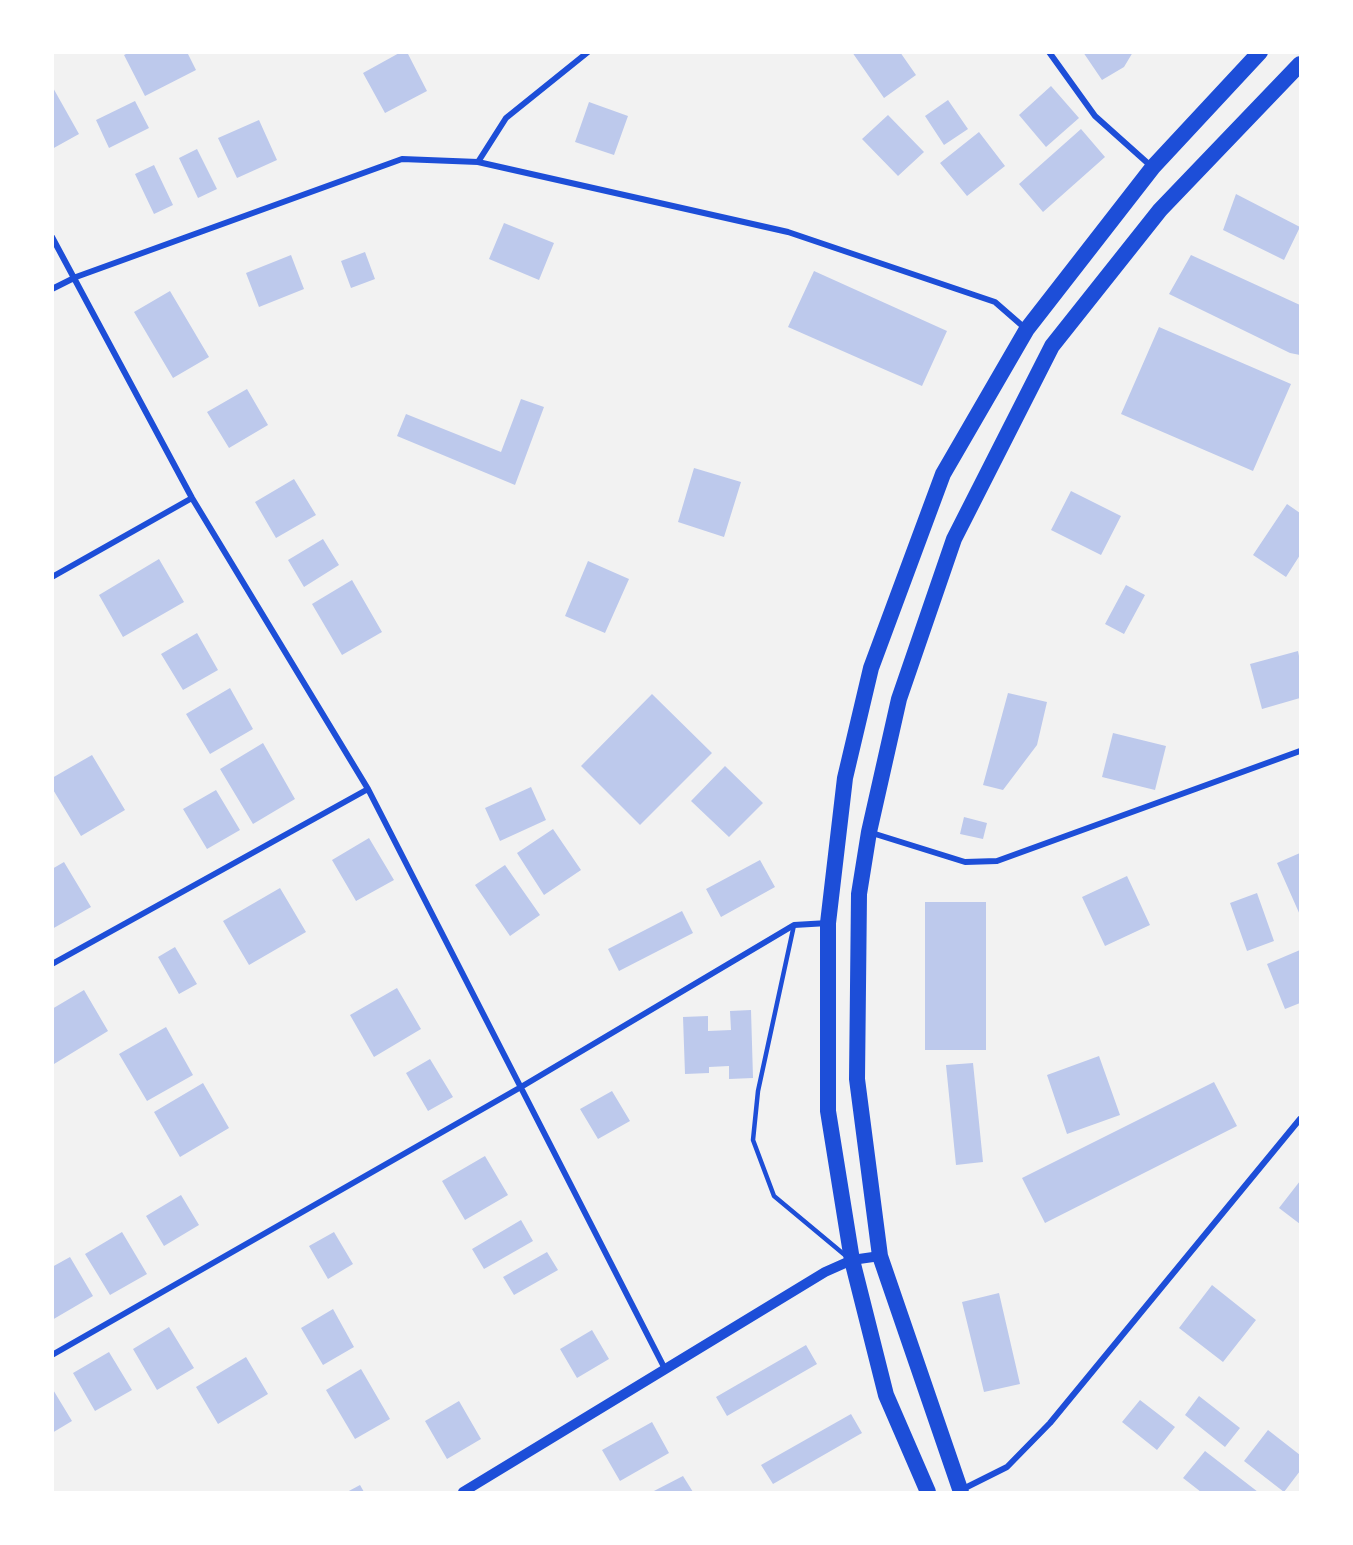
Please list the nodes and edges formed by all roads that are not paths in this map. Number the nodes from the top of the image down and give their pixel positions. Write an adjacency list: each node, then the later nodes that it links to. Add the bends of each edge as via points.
1 (588, 52): 5 (street, via 506,118)
2 (1049, 52): 6 (street, via 1095,116)
3 (1260, 52): 6 (highway)
4 (1300, 64): 15 (highway, via 1160,210 1052,346 954,539 898,699)
5 (478, 162): 8 (street, via 402,159); 10 (street, via 788,231 995,302)
6 (1153, 167): 10 (highway)
7 (52, 237): 8 (street)
8 (76, 277): 9 (street); 11 (street)
9 (52, 289)
10 (1027, 329): 16 (highway, via 943,474 871,668 844,778)
11 (192, 498): 12 (street); 14 (street)
12 (52, 577)
13 (1300, 751): 15 (street, via 997,861 965,862)
14 (368, 789): 18 (street); 19 (street)
15 (869, 832): 21 (highway, via 859,894 857,1079)
16 (828, 923): 17 (street); 22 (highway, via 828,1111)
17 (794, 925): 19 (street); 22 (lane, via 758,1092 753,1140 774,1196)
18 (52, 964)
19 (521, 1087): 23 (street); 24 (street)
20 (1300, 1119): 27 (street, via 1050,1423 1007,1467)
21 (880, 1256): 22 (street); 27 (highway)
22 (852, 1260): 24 (street, via 825,1272); 26 (highway, via 886,1395)
23 (52, 1355)
24 (665, 1369): 25 (street)
25 (463, 1492)
26 (928, 1492)
27 (961, 1492)

